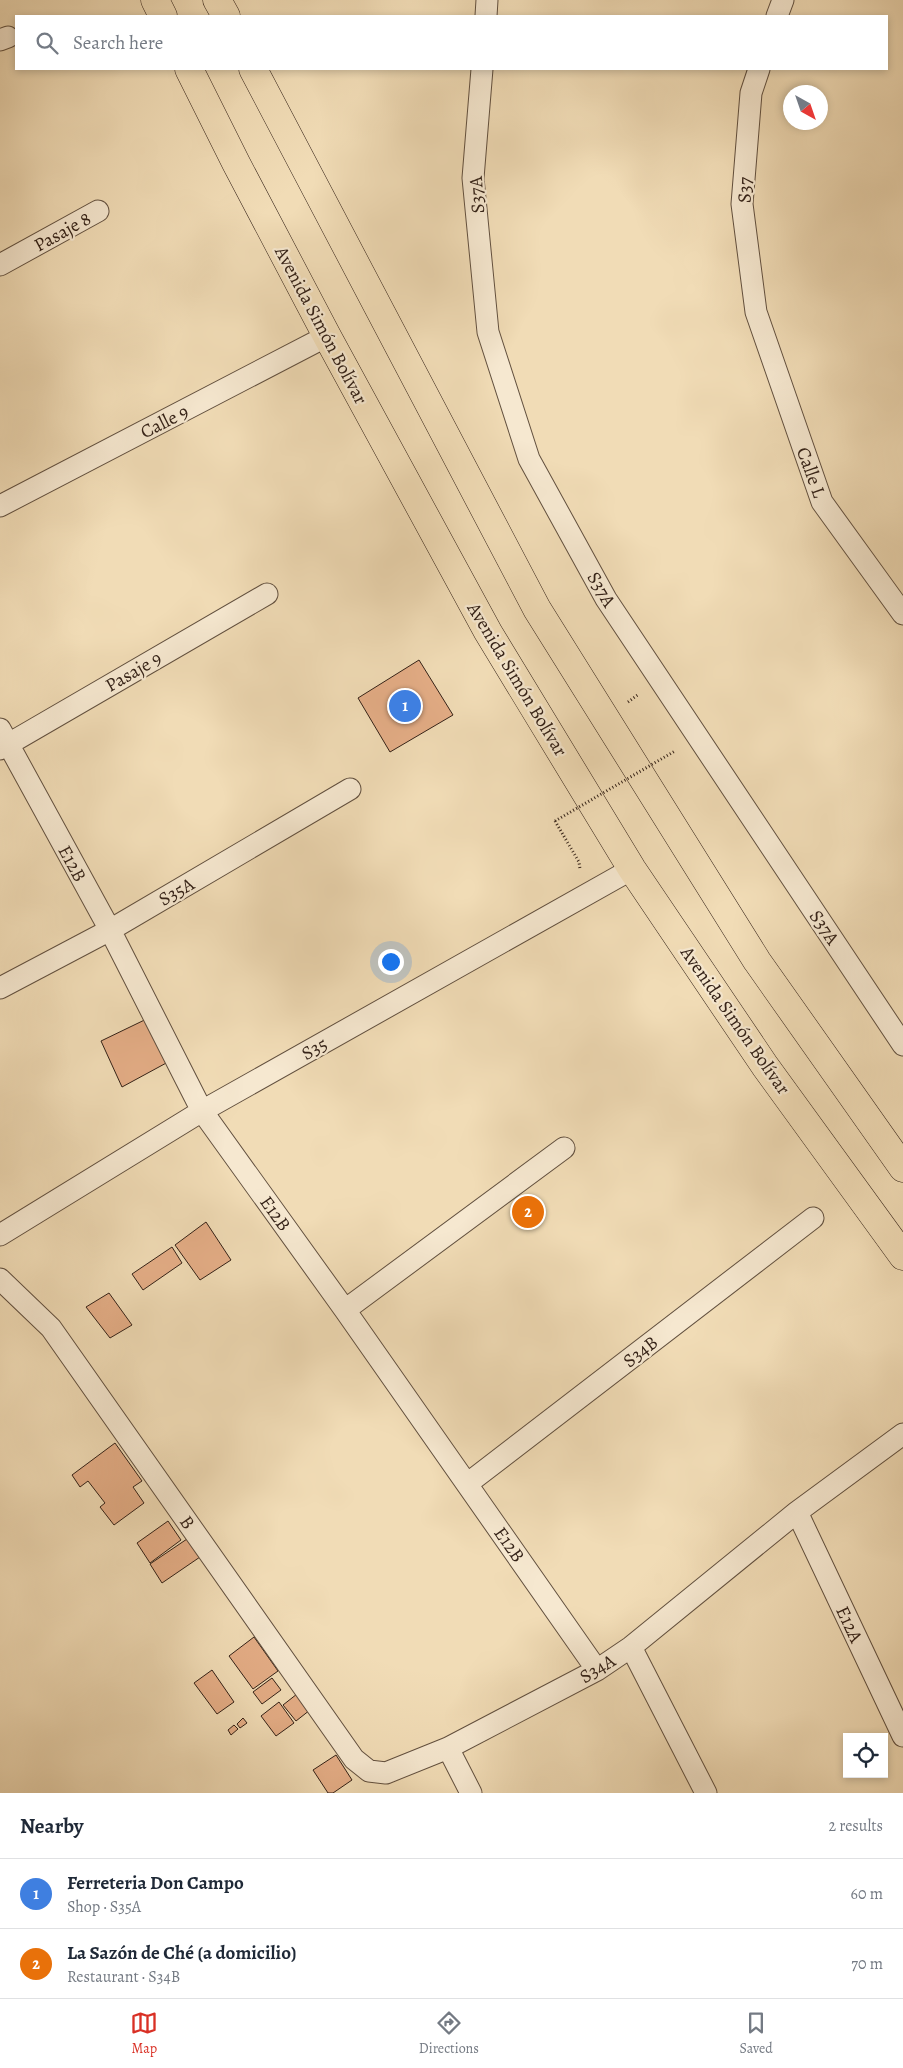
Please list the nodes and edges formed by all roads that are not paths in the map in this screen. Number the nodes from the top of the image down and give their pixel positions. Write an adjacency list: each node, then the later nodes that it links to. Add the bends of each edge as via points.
1 (155, 0): 5 (highway)
2 (217, 0): 6 (highway)
3 (487, 0): 7 (street)
4 (783, 0): 8 (street)
5 (162, 15)
6 (225, 15)
7 (486, 15)
8 (777, 15)
9 (189, 70): 16 (highway, Avenida Simón Bolívar)
10 (254, 70): 28 (highway, via 537,609 757,961)
11 (482, 70): 25 (street, S37A, via 473,178 488,332 530,459 606,599)
12 (759, 70): 15 (street, S37, via 751,93 742,204)
13 (98, 211): 14 (street, Pasaje 8)
14 (0, 265)
15 (756, 312): 19 (street, Calle L, via 822,502)
16 (327, 336): 17 (street, Calle 9); 22 (highway, Avenida Simón Bolívar, via 488,632)
17 (0, 506)
18 (266, 594): 20 (street, Pasaje 9)
19 (903, 614)
20 (3, 741): 23 (street, E12B)
21 (350, 790): 23 (street, S35A)
22 (632, 869): 26 (street, S35); 31 (highway, Avenida Simón Bolívar, via 765,1066)
23 (110, 930): 24 (street, S35A); 26 (street, E12B)
24 (0, 988)
25 (903, 1045)
26 (202, 1111): 30 (street, S35); 33 (street, E12B)
27 (564, 1148): 33 (street)
28 (903, 1168)
29 (813, 1218): 35 (street, S34B)
30 (0, 1235)
31 (903, 1256)
32 (0, 1279): 41 (street, B, via 51,1328 354,1760)
33 (345, 1310): 35 (street, E12B)
34 (903, 1434): 36 (street, S34A)
35 (468, 1484): 38 (street, E12B)
36 (797, 1512): 37 (street, S34A); 39 (street, E12A)
37 (631, 1646): 38 (street, S34A); 43 (street)
38 (597, 1670): 40 (street, S34A)
39 (903, 1736)
40 (448, 1748): 41 (street, S34A, via 386,1773); 42 (street)
41 (369, 1771)
42 (470, 1793)
43 (706, 1793)

